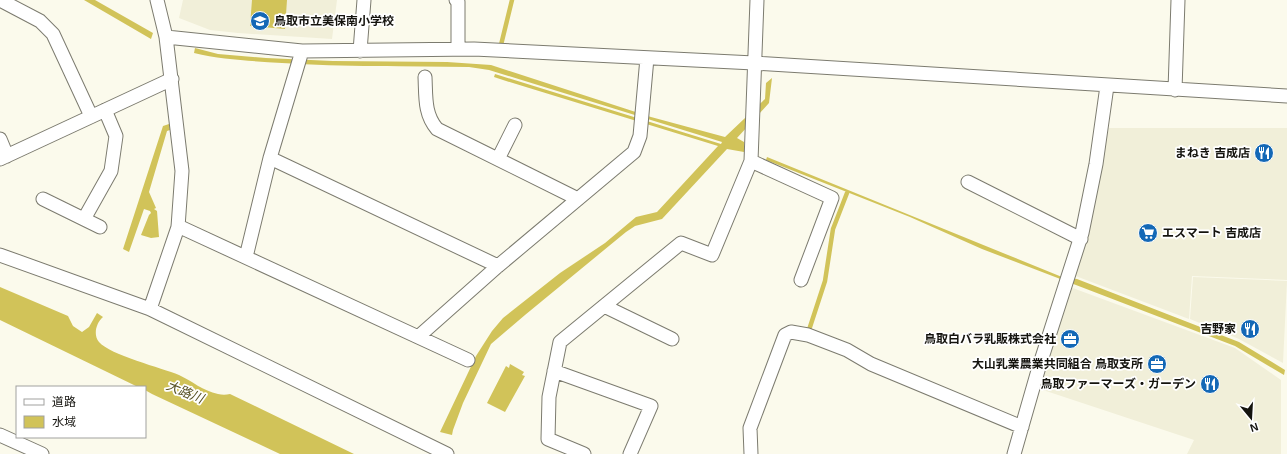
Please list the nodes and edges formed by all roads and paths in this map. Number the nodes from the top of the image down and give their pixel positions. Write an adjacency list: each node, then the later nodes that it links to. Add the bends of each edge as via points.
1 (0, 0): 19 (street, via 40,21 53,34)
2 (157, 0): 7 (street)
3 (364, 0): 9 (street)
4 (456, 0): 8 (street)
5 (758, 0): 12 (street)
6 (1178, 0): 16 (street)
7 (166, 37): 10 (street); 14 (street)
8 (458, 49): 9 (street); 11 (street)
9 (360, 50): 10 (street)
10 (302, 51): 23 (street)
11 (647, 58): 12 (street); 28 (street, via 638,144 624,162)
12 (754, 63): 15 (street); 25 (street)
13 (425, 77): 24 (street, via 426,110 436,129)
14 (172, 79): 18 (street); 30 (street, via 182,170)
15 (1107, 86): 16 (street); 32 (street, via 1096,164)
16 (1175, 90): 17 (street)
17 (1287, 96)
18 (105, 110): 19 (street); 29 (street, via 116,136 111,171)
19 (91, 116): 22 (street)
20 (515, 125): 24 (street)
21 (0, 139): 22 (street)
22 (3, 157)
23 (270, 158): 34 (street); 35 (street)
24 (498, 160): 28 (street)
25 (751, 160): 36 (street, via 832,198); 37 (street, via 712,255 681,243)
26 (968, 182): 32 (street)
27 (43, 199): 29 (street)
28 (578, 199): 35 (street)
29 (84, 220): 31 (street)
30 (178, 226): 34 (street); 38 (street)
31 (100, 227)
32 (1081, 239): 43 (street)
33 (0, 255): 38 (street)
34 (246, 257): 39 (street)
35 (498, 266): 39 (street)
36 (801, 280)
37 (604, 306): 40 (street); 42 (street, via 560,342)
38 (150, 309): 46 (street)
39 (418, 337): 41 (street)
40 (672, 339)
41 (468, 360)
42 (554, 371): 47 (street, via 549,396 548,439); 48 (street, via 651,406)
43 (1022, 427): 49 (street, via 871,364 847,350 808,335 791,332 785,335 750,428); 50 (street)
44 (0, 435): 45 (street)
45 (42, 454)
46 (447, 454)
47 (584, 454)
48 (630, 454)
49 (751, 454)
50 (1014, 454)

